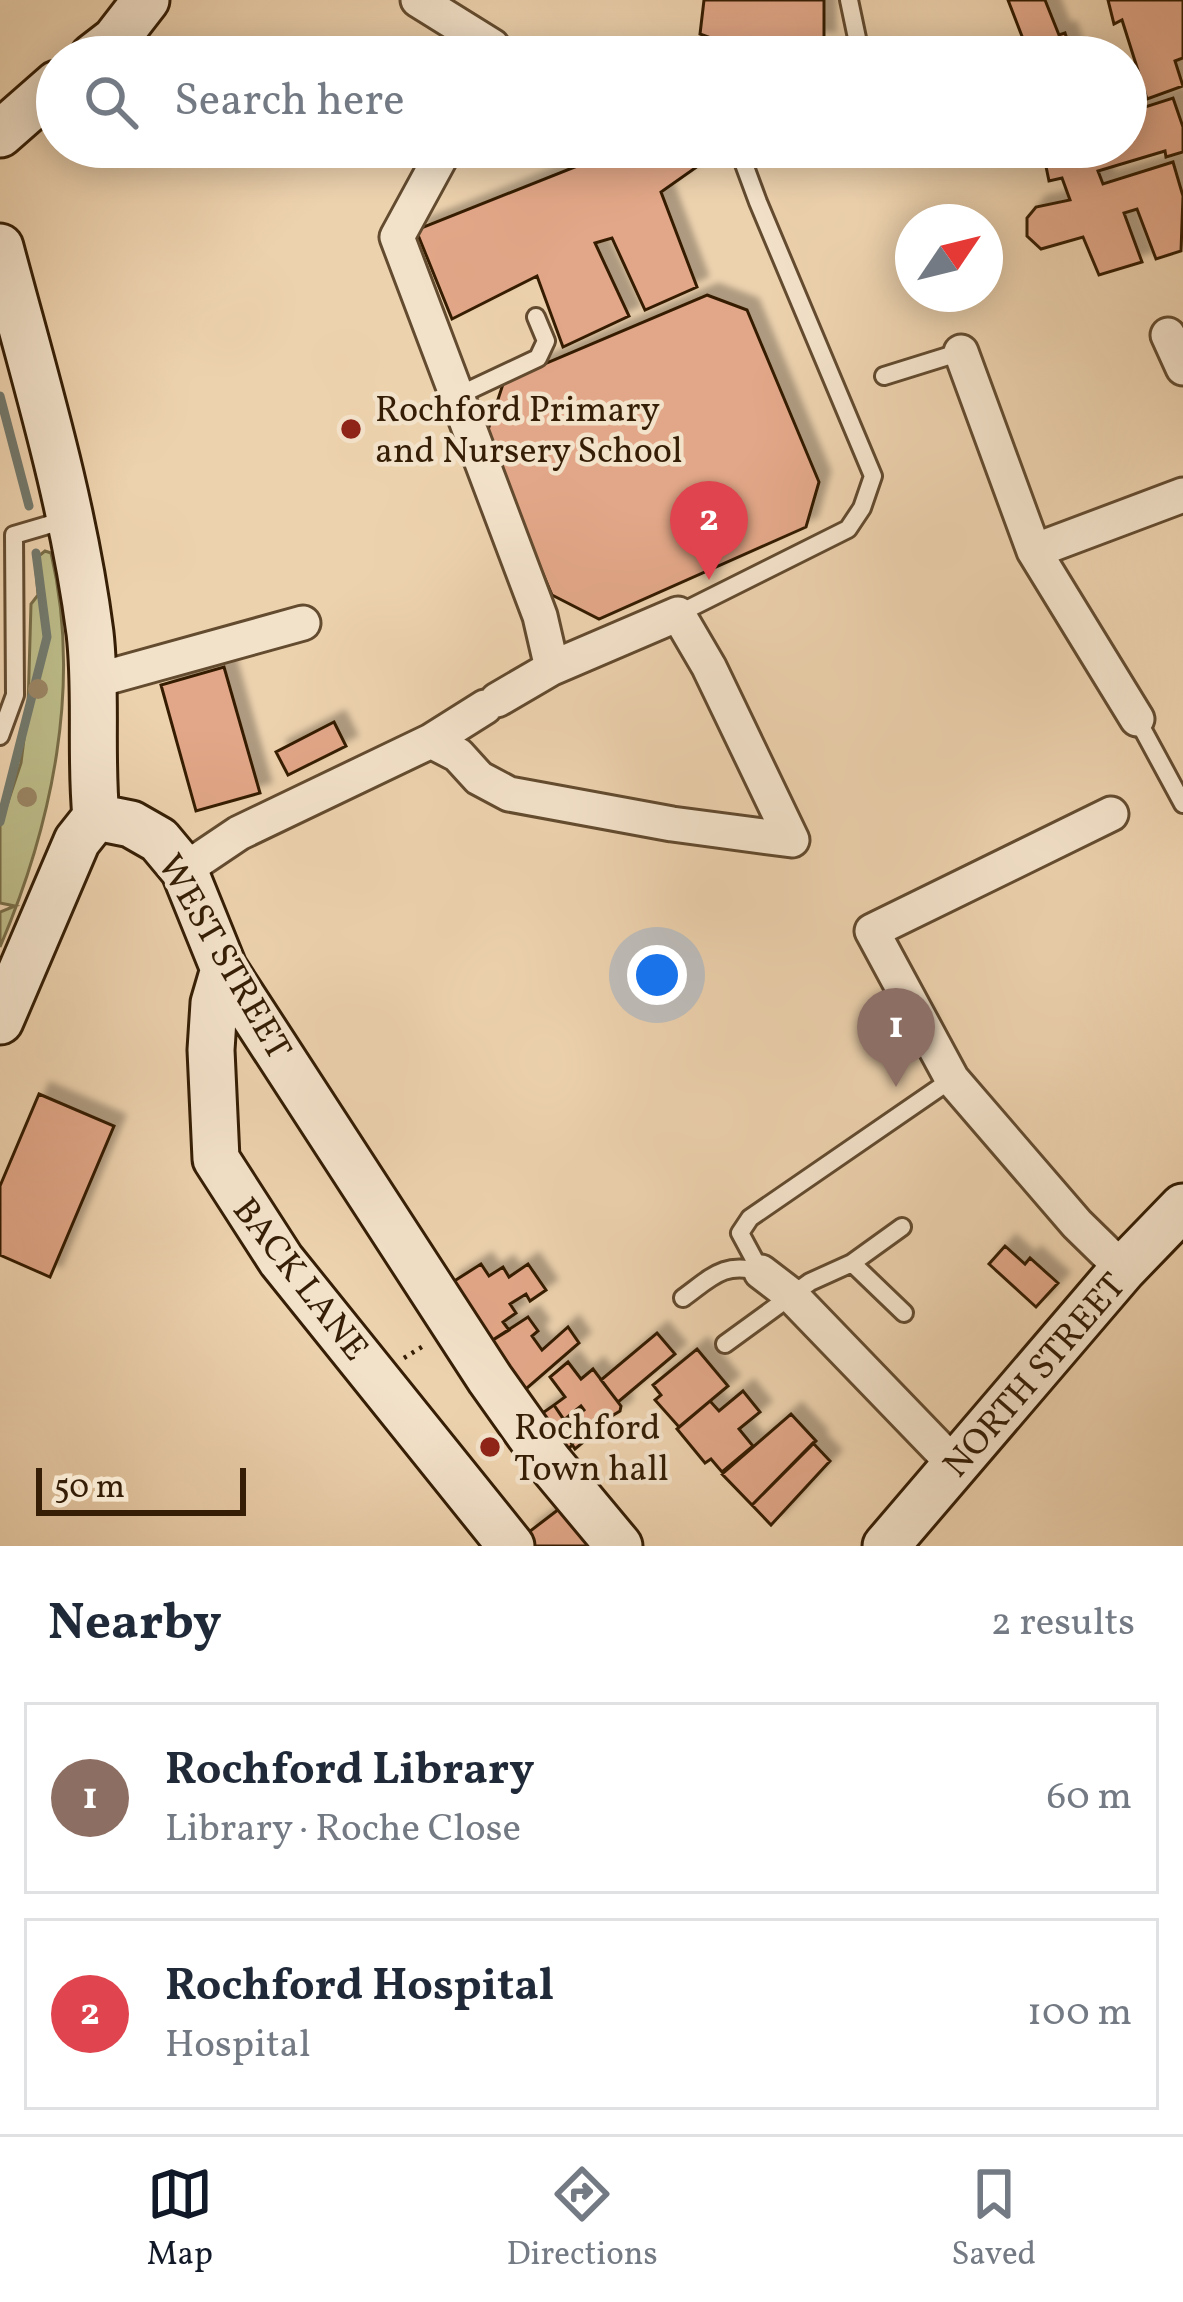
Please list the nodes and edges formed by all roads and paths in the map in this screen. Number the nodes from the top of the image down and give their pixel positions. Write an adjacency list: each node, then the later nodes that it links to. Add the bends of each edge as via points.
1 (146, 0): 4 (street)
2 (418, 0): 5 (street)
3 (849, 0): 6 (lane)
4 (119, 36)
5 (476, 36)
6 (857, 36)
7 (36, 102): 8 (street)
8 (0, 134)
9 (435, 168): 17 (street, via 397,237)
10 (745, 168): 21 (lane, via 873,476 848,529)
11 (0, 247): 19 (street)
12 (536, 317): 17 (lane, via 546,341 538,358)
13 (1168, 335): 15 (street)
14 (962, 352): 16 (lane); 20 (street)
15 (1183, 368)
16 (884, 376)
17 (454, 397): 23 (street, via 540,616)
18 (1183, 495): 20 (street)
19 (72, 518): 24 (street); 26 (lane, via 14,535 15,695)
20 (1034, 550): 25 (street)
21 (679, 614): 23 (street); 27 (street, via 792,840 509,794)
22 (303, 623): 24 (street)
23 (552, 668): 27 (street)
24 (90, 682): 30 (street)
25 (1137, 719): 28 (lane)
26 (0, 736)
27 (431, 741): 31 (street, via 239,833)
28 (1183, 804)
29 (1111, 814): 34 (street, via 872,931)
30 (96, 817): 31 (street, WEST STREET, via 159,840); 33 (street, via 77,841)
31 (184, 870): 32 (street, WEST STREET)
32 (224, 969): 43 (street, WEST STREET); 45 (street, BACK LANE, via 214,1003 210,1168)
33 (0, 1021)
34 (952, 1079): 38 (street); 39 (lane, via 750,1218 740,1232)
35 (1176, 1219): 38 (street, NORTH STREET)
36 (902, 1227): 37 (lane)
37 (852, 1263): 40 (lane); 42 (lane)
38 (1123, 1269): 46 (street, NORTH STREET)
39 (761, 1272): 40 (street); 41 (lane, via 738,1266)
40 (791, 1295): 44 (lane); 46 (street)
41 (682, 1298)
42 (904, 1313)
43 (455, 1325): 45 (path); 48 (street, WEST STREET, via 549,1462)
44 (725, 1344)
45 (377, 1376): 47 (street, BACK LANE)
46 (955, 1465): 49 (street, NORTH STREET)
47 (511, 1546)
48 (620, 1546)
49 (886, 1546)

